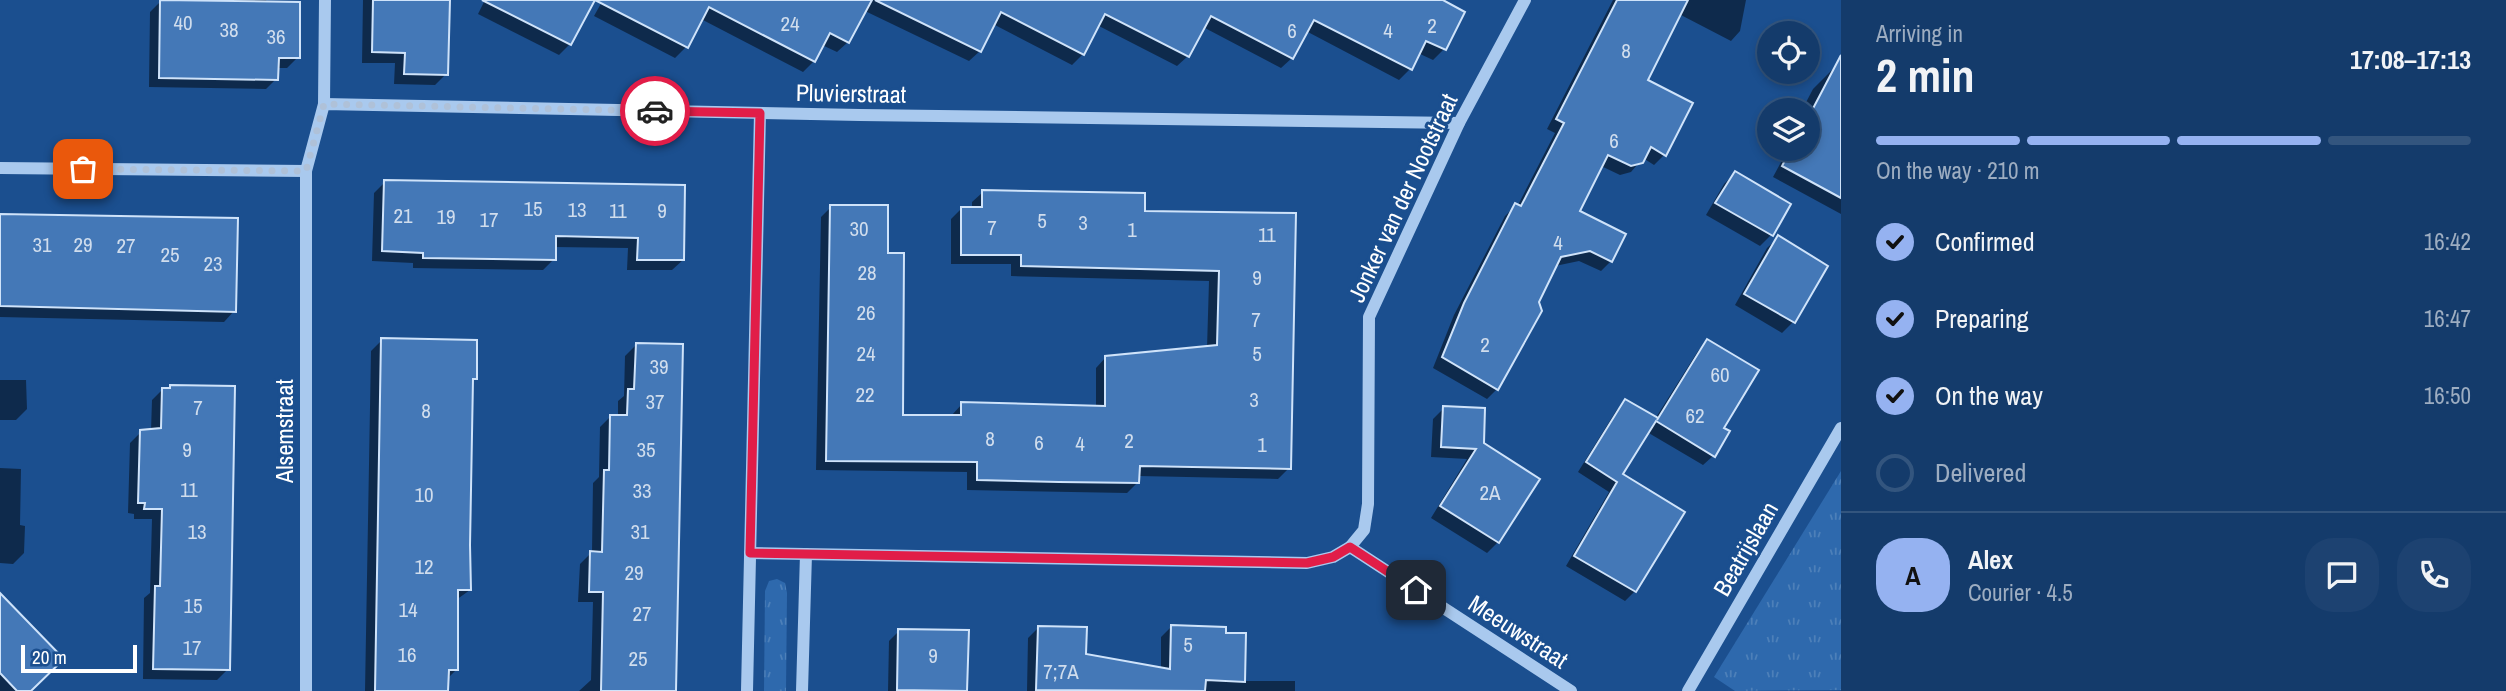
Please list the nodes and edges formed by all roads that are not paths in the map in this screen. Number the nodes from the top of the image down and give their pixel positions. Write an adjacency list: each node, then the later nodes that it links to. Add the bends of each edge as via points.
1 (325, 0): 3 (street)
2 (1525, 0): 5 (street, Jonker van der Nootstraat)
3 (324, 104): 4 (street, Pluvierstraat); 7 (street)
4 (760, 113): 5 (street, Pluvierstraat); 10 (street)
5 (1460, 123): 9 (street, Jonker van der Nootstraat, via 1369,317 1368,504 1364,530)
6 (0, 168): 7 (street)
7 (306, 171): 12 (street, Alsemstraat)
8 (1841, 428): 16 (street, Beatrijslaan)
9 (1350, 547): 11 (street, via 1307,563); 15 (street, Meeuwstraat)
10 (750, 553): 11 (street); 13 (street)
11 (806, 554): 14 (street)
12 (306, 691)
13 (747, 691)
14 (803, 691)
15 (1571, 691)
16 (1688, 691)

